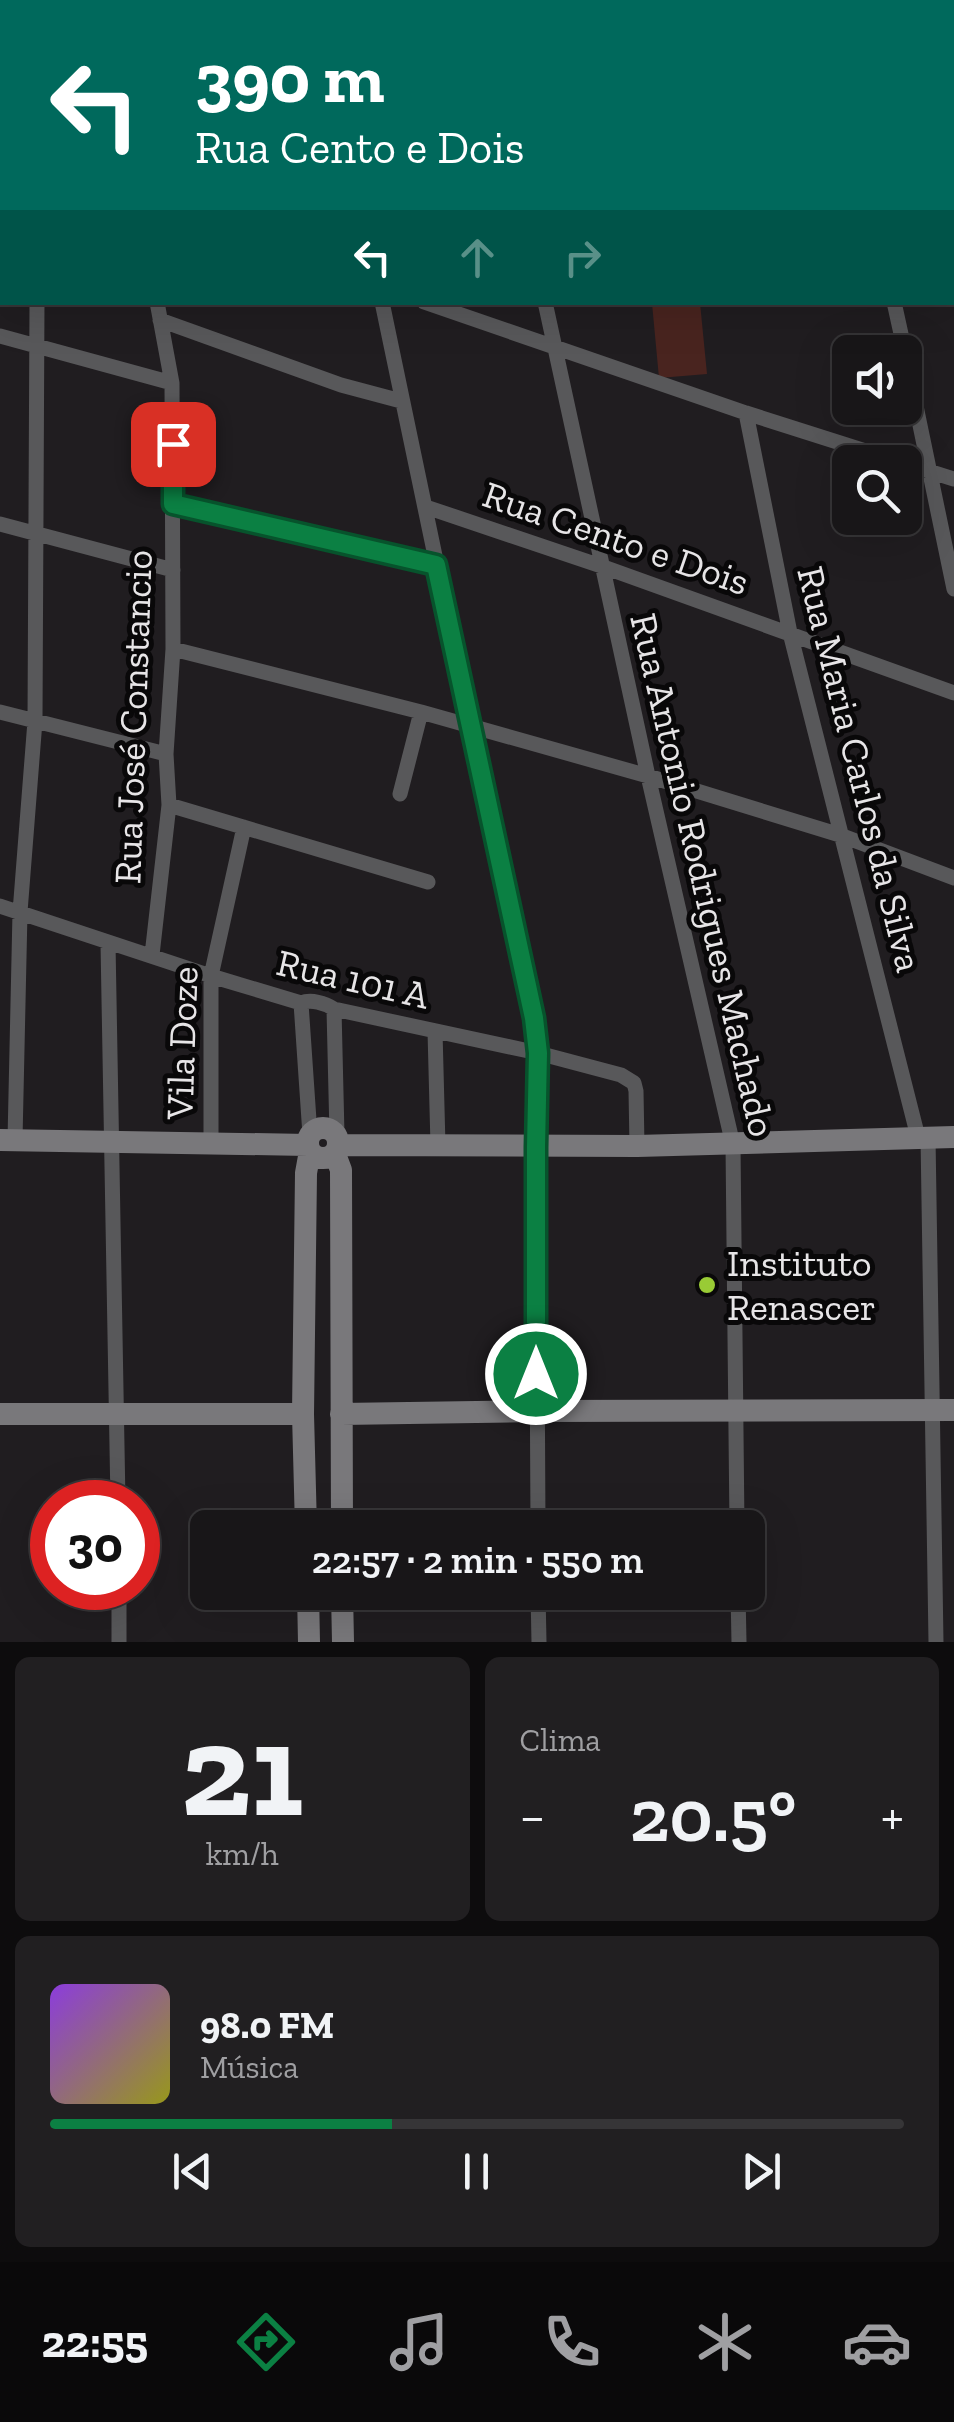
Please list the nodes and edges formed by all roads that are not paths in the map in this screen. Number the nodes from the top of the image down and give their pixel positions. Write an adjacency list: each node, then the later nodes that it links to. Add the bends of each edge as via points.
1 (37, 305): 10 (street)
2 (158, 305): 7 (street, Rua José Constancio)
3 (383, 305): 13 (street)
4 (433, 305): 11 (street)
5 (545, 305): 11 (street, Rua Antonio Rodrigues Machado)
6 (895, 305): 8 (street)
7 (160, 320): 12 (street, Rua José Constancio); 13 (street)
8 (901, 335)
9 (0, 336): 10 (street)
10 (36, 346): 12 (street); 21 (street)
11 (553, 347): 14 (street); 23 (street, Rua Antonio Rodrigues Machado)
12 (172, 383): 18 (street, Rua José Constancio)
13 (401, 401): 19 (street)
14 (746, 413): 16 (street); 26 (street, Rua Maria Carlos da Silva)
15 (921, 425): 16 (street)
16 (931, 470): 17 (street); 25 (street)
17 (954, 479)
18 (173, 504): 22 (street); 24 (street, Rua José Constancio)
19 (426, 507): 22 (street); 23 (street, Rua Cento e Dois)
20 (0, 524): 21 (street)
21 (36, 534): 24 (street); 31 (street)
22 (436, 565): 32 (street)
23 (601, 566): 26 (street, Rua Cento e Dois); 34 (street, Rua Antonio Rodrigues Machado)
24 (173, 570): 27 (street, Rua José Constancio)
25 (954, 589)
26 (790, 634): 28 (street, Rua Cento e Dois); 38 (street, Rua Maria Carlos da Silva)
27 (173, 649): 30 (street); 33 (street, Rua José Constancio)
28 (954, 693)
29 (0, 712): 31 (street)
30 (421, 712): 32 (street); 35 (street)
31 (35, 721): 33 (street); 42 (street)
32 (470, 725): 34 (street); 49 (street)
33 (166, 754): 36 (street, Rua José Constancio)
34 (648, 776): 38 (street); 57 (street, Rua Antonio Rodrigues Machado)
35 (400, 794)
36 (169, 806): 37 (street); 44 (street, Rua José Constancio)
37 (244, 827): 40 (street); 45 (street, Vila Doze)
38 (840, 835): 39 (street); 50 (street, Rua Maria Carlos da Silva)
39 (954, 878)
40 (428, 882)
41 (0, 906): 42 (street, Rua 101 A)
42 (20, 912): 43 (street, Rua 101 A); 52 (street)
43 (108, 942): 44 (street, Rua 101 A); 53 (street)
44 (152, 955): 45 (street, Rua 101 A)
45 (211, 976): 46 (street, Rua 101 A); 54 (street, Vila Doze)
46 (301, 1003): 47 (street, Rua 101 A); 55 (street)
47 (334, 1009): 48 (street, Rua 101 A); 56 (street)
48 (435, 1031): 49 (street, Rua 101 A); 58 (street)
49 (538, 1053): 59 (street, Rua 101 A, via 630,1079); 60 (street)
50 (923, 1137): 51 (main road); 57 (main road); 61 (street, Rua Maria Carlos da Silva)
51 (954, 1137)
52 (8, 1140): 53 (main road)
53 (113, 1142): 54 (main road); 65 (street)
54 (211, 1144): 55 (main road)
55 (310, 1144): 56 (main road, via 321,1159); 66 (main road)
56 (337, 1144): 58 (main road); 67 (main road)
57 (734, 1145): 59 (main road); 63 (street, Rua Antonio Rodrigues Machado)
58 (438, 1146): 60 (main road)
59 (637, 1146): 60 (main road)
60 (536, 1147): 62 (street)
61 (944, 1410): 63 (main road); 83 (street, Rua Maria Carlos da Silva)
62 (536, 1411): 63 (main road); 67 (main road); 71 (street)
63 (735, 1412): 72 (street, Rua Antonio Rodrigues Machado)
64 (0, 1414): 65 (main road)
65 (117, 1414): 66 (main road); 68 (street)
66 (303, 1414): 67 (main road, via 322,1395 334,1399); 69 (main road)
67 (341, 1414): 70 (main road)
68 (118, 1480)
69 (306, 1510)
70 (342, 1510)
71 (538, 1510)
72 (737, 1510)
73 (119, 1610): 78 (street)
74 (308, 1610): 79 (main road)
75 (342, 1610): 80 (main road)
76 (538, 1610): 81 (street)
77 (739, 1610): 82 (street)
78 (120, 1642)
79 (309, 1642)
80 (342, 1642)
81 (539, 1642)
82 (740, 1642)
83 (936, 1642)

